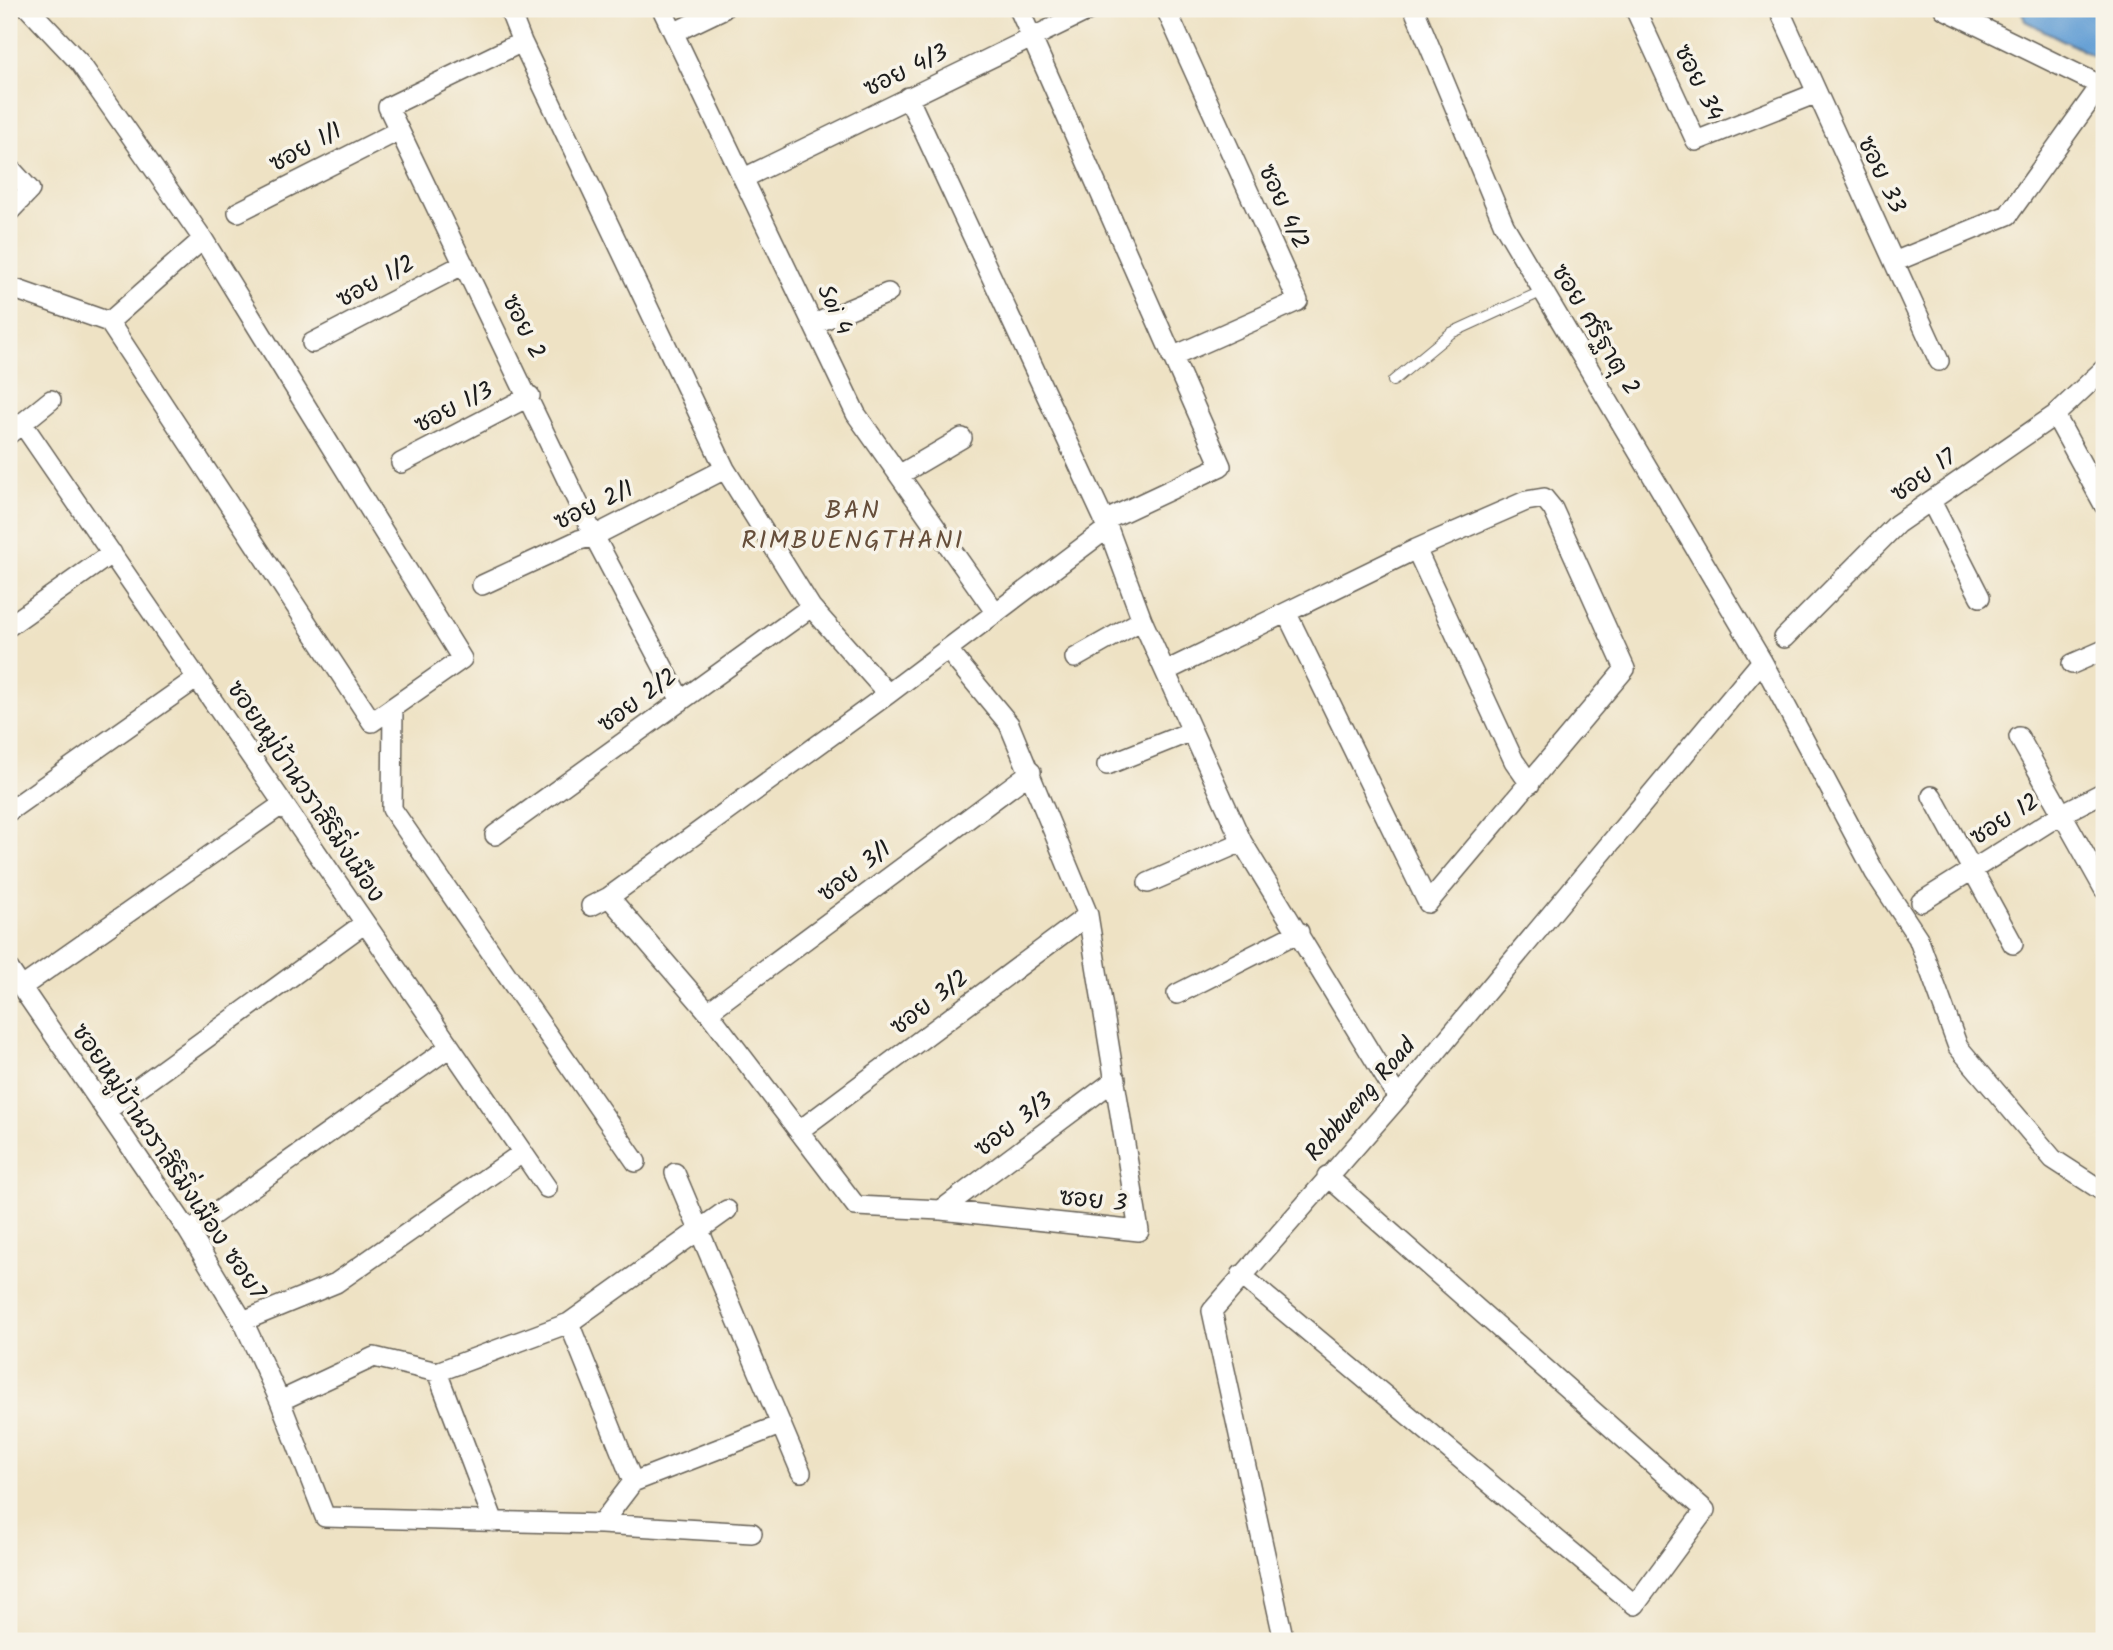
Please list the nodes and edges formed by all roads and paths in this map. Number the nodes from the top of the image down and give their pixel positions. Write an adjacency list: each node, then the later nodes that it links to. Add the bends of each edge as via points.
1 (29, 9): 23 (street, via 80,63)
2 (509, 9): 14 (street)
3 (662, 9): 12 (street, Soi 4)
4 (723, 9): 12 (street)
5 (1019, 9): 13 (street)
6 (1091, 9): 13 (street, ซอย 4/3)
7 (1166, 9): 32 (street, ซอย 4/2, via 1298,301)
8 (1414, 9): 27 (street, ซอย ศรีฐาตุ 2, via 1504,225)
9 (1635, 9): 16 (street, ซอย 34, via 1696,141)
10 (1779, 9): 16 (street, ซอย 33)
11 (1944, 9): 15 (street)
12 (675, 32): 20 (street, Soi 4)
13 (1031, 36): 17 (street, ซอย 4/3); 32 (street)
14 (522, 42): 18 (street, ซอย 2, via 388,107); 42 (street)
15 (2102, 86): 24 (street, via 2008,215)
16 (1817, 93): 24 (street, ซอย 33)
17 (908, 97): 20 (street, ซอย 4/3); 46 (street)
18 (398, 131): 22 (street, ซอย 1/1); 25 (street, ซอย 2)
19 (9, 167): 21 (street, via 30,190)
20 (744, 178): 30 (street, Soi 4)
21 (9, 212)
22 (238, 212)
23 (203, 239): 29 (street); 67 (street, via 462,659)
24 (1894, 262): 33 (street, ซอย 33)
25 (464, 264): 31 (street, ซอย 1/2); 36 (street, ซอย 2)
26 (9, 287): 29 (street)
27 (1544, 291): 35 (lane, via 1451,333); 61 (street, ซอย ศรีฐาตุ 2)
28 (888, 293): 30 (street)
29 (109, 322): 67 (street, via 372,722)
30 (814, 324): 43 (street, Soi 4, via 856,414)
31 (312, 343)
32 (1172, 357): 46 (street, via 1221,466)
33 (1939, 362)
34 (2104, 369): 38 (street, ซอย 17)
35 (1393, 382)
36 (530, 396): 41 (street, ซอย 1/3); 47 (street, ซอย 2)
37 (51, 400): 39 (street)
38 (2055, 415): 44 (street, ซอย 17); 45 (street)
39 (15, 428): 49 (street, ซอยหมู่บ้านวราสิริมิ่งเมือง)
40 (962, 438): 43 (street)
41 (401, 464)
42 (724, 469): 47 (street, ซอย 2/1); 52 (street)
43 (899, 475): 53 (street, Soi 4)
44 (1931, 501): 51 (street); 57 (street, ซอย 17, via 1897,524)
45 (2104, 505)
46 (1106, 524): 53 (street); 55 (street)
47 (594, 536): 50 (street, ซอย 2/1); 66 (street, ซอย 2)
48 (1416, 550): 54 (street); 72 (street, via 1514,761); 72 (street, via 1526,501 1544,498 1553,509 1625,669)
49 (112, 553): 56 (street); 64 (street, ซอยหมู่บ้านวราสิริมิ่งเมือง)
50 (482, 585)
51 (1980, 597)
52 (811, 607): 65 (street); 66 (street, ซอย 2/2)
53 (996, 613): 58 (street)
54 (1287, 614): 63 (street); 72 (street, via 1428,903)
55 (1142, 620): 60 (street); 63 (street)
56 (9, 626)
57 (1784, 638)
58 (947, 649): 65 (street); 71 (street, ซอย 3, via 1009,724)
59 (2104, 650): 62 (street)
60 (1075, 658)
61 (1762, 661): 96 (street, Robbueng Road); 104 (street, ซอย ศรีฐาตุ 2, via 1875,873 1917,938 1958,1047 2053,1158)
62 (2073, 664)
63 (1166, 671): 68 (street)
64 (197, 678): 75 (street, ซอยหมู่บ้านวราสิริมิ่งเมือง); 76 (street)
65 (888, 694): 83 (street)
66 (681, 701): 78 (street, ซอย 2/2)
67 (393, 707): 100 (street, via 392,809)
68 (1192, 731): 70 (street); 79 (street)
69 (2019, 737): 77 (street, ซอย 12)
70 (1107, 765)
71 (1031, 772): 86 (street, ซอย 3); 93 (street, ซอย 3/1)
72 (1531, 784)
73 (2104, 792): 77 (street, ซอย 12)
74 (1932, 796): 80 (street, ซอย 12)
75 (283, 804): 87 (street, ซอยหมู่บ้านวราสิริมิ่งเมือง); 91 (street)
76 (9, 811)
77 (2063, 813): 80 (street, ซอย 12); 82 (street, ซอย 12)
78 (495, 835)
79 (1242, 842): 81 (street); 88 (street)
80 (1972, 869): 84 (street, ซอย 12); 89 (street, ซอย 12)
81 (1148, 883)
82 (2104, 889)
83 (609, 897): 85 (street); 93 (street, ซอย 3)
84 (1921, 902)
85 (591, 906)
86 (1088, 915): 95 (street, ซอย 3); 98 (street, ซอย 3/2)
87 (365, 923): 94 (street, ซอยหมู่บ้านวราสิริมิ่งเมือง); 97 (street)
88 (1299, 932): 92 (street); 96 (street)
89 (2013, 944)
90 (9, 969): 91 (street, ซอยหมู่บ้านวราสิริมิ่งเมือง ซอย7)
91 (22, 987): 97 (street, ซอยหมู่บ้านวราสิริมิ่งเมือง ซอย7)
92 (1177, 993)
93 (708, 1012): 98 (street, ซอย 3)
94 (450, 1047): 99 (street, ซอยหมู่บ้านวราสิริมิ่งเมือง); 108 (street)
95 (1116, 1079): 106 (street, ซอย 3/3); 106 (street, ซอย 3, via 1139,1231)
96 (1398, 1098): 102 (street, Robbueng Road)
97 (106, 1111): 108 (street, ซอยหมู่บ้านวราสิริมิ่งเมือง ซอย7)
98 (800, 1130): 106 (street, ซอย 3, via 856,1206)
99 (522, 1153): 103 (street, ซอยหมู่บ้านวราสิริมิ่งเมือง); 110 (street, ซอยหมู่บ้านวราสิริมิ่งเมือง ซอย7, via 336,1283)
100 (636, 1162)
101 (675, 1173): 107 (street)
102 (1327, 1176): 109 (street, Robbueng Road); 109 (street, via 1706,1510 1634,1605)
103 (547, 1188)
104 (2104, 1192)
105 (727, 1210): 107 (street)
106 (941, 1210)
107 (698, 1230): 111 (street); 114 (street)
108 (189, 1232): 110 (street, ซอยหมู่บ้านวราสิริมิ่งเมือง ซอย7)
109 (1241, 1275): 120 (street, Robbueng Road, via 1212,1311)
110 (243, 1321): 113 (street)
111 (569, 1323): 112 (street); 116 (street)
112 (437, 1371): 113 (street, via 374,1357); 117 (street)
113 (280, 1401): 117 (street, via 325,1517)
114 (780, 1425): 115 (street); 116 (street)
115 (802, 1472)
116 (633, 1482): 118 (street)
117 (494, 1522): 118 (street)
118 (601, 1524): 119 (street)
119 (752, 1533)
120 (1284, 1641)

